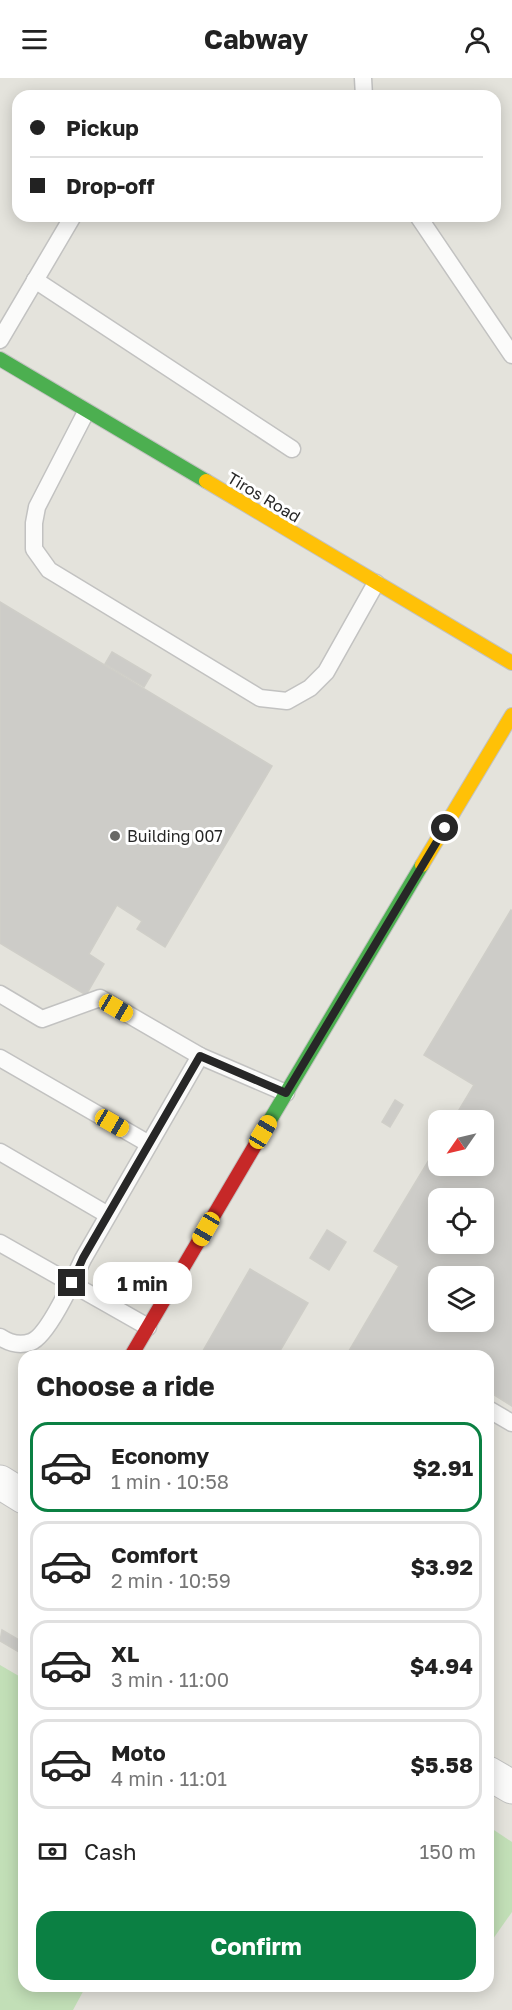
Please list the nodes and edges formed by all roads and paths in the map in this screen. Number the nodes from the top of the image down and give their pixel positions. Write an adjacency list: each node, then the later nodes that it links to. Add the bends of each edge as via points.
1 (69, 222): 3 (lane)
2 (422, 222): 5 (lane)
3 (35, 280): 4 (lane); 8 (lane)
4 (0, 340)
5 (512, 355)
6 (0, 359): 7 (street, Tiros Road)
7 (86, 412): 9 (street, Tiros Road); 9 (lane, via 37,507 34,549 49,570 260,698 287,700 310,688 326,672)
8 (292, 449)
9 (376, 583): 10 (street, Tiros Road)
10 (512, 663)
11 (512, 715): 15 (street)
12 (0, 994): 13 (lane, via 42,1019 100,998)
13 (200, 1056): 15 (lane); 16 (lane)
14 (0, 1058): 16 (lane)
15 (286, 1093): 21 (street)
16 (149, 1144): 18 (lane)
17 (0, 1152): 18 (lane)
18 (108, 1215): 20 (lane)
19 (0, 1243): 20 (lane)
20 (72, 1283): 21 (lane); 22 (lane, via 33,1342 18,1345)
21 (148, 1327): 23 (street)
22 (0, 1337)
23 (135, 1350)
24 (494, 1412): 25 (lane)
25 (512, 1423)
26 (0, 1482): 27 (street)
27 (18, 1493)
28 (494, 1777): 29 (street)
29 (512, 1788)

